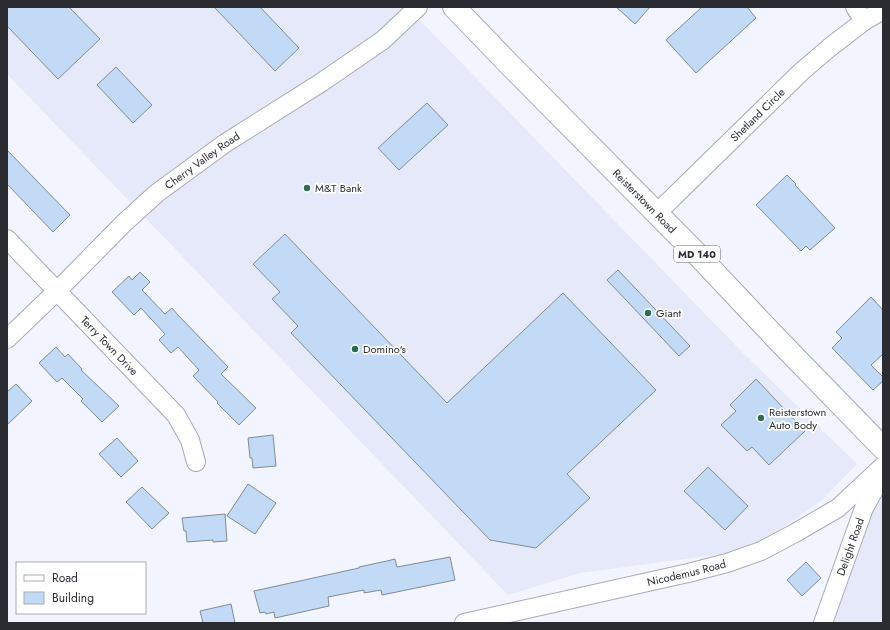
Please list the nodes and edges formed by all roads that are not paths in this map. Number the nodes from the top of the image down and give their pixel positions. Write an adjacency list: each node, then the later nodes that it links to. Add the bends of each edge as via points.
1 (418, 7): 7 (street, Cherry Valley Road, via 383,40 224,144 157,193)
2 (454, 7): 5 (main road, Reisterstown Road / MD 140)
3 (883, 10): 4 (street, Shetland Circle)
4 (860, 14): 5 (street, Shetland Circle, via 829,48 801,72)
5 (656, 214): 9 (main road, Reisterstown Road / MD 140)
6 (7, 239): 7 (street, Terry Town Drive)
7 (57, 291): 8 (street, Cherry Valley Road); 10 (street, Terry Town Drive, via 176,415 190,440)
8 (7, 339)
9 (883, 448)
10 (196, 462)
11 (883, 466): 13 (street, Nicodemus Road, via 838,508 761,551 688,573)
12 (883, 474): 14 (street, Delight Road, via 864,508)
13 (464, 623)
14 (823, 623)

